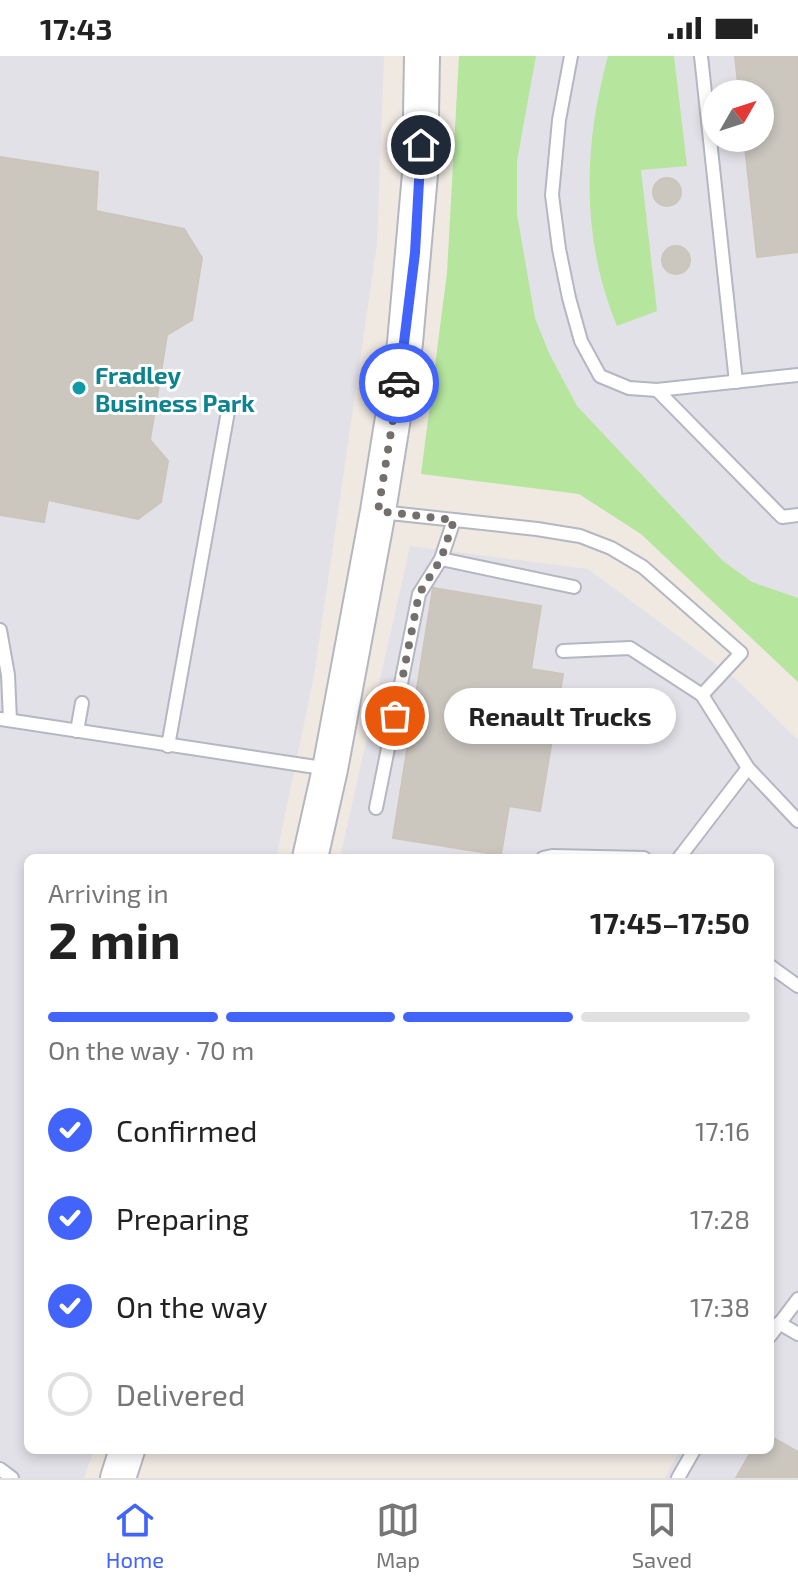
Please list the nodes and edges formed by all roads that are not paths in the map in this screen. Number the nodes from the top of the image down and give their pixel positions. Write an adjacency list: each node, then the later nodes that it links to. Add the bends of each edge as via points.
1 (422, 56): 8 (street, via 415,253)
2 (571, 56): 6 (lane, via 552,195 569,298 581,341 600,376 629,388)
3 (701, 56): 5 (lane)
4 (798, 375): 5 (lane)
5 (736, 382): 6 (lane)
6 (657, 390): 9 (lane, via 782,517)
7 (229, 406): 19 (lane)
8 (378, 511): 10 (lane); 21 (street)
9 (798, 515)
10 (454, 520): 11 (lane); 15 (lane, via 580,536 643,567 741,653)
11 (441, 559): 12 (lane); 22 (lane, via 419,594)
12 (574, 587)
13 (0, 630): 17 (lane, via 8,675)
14 (563, 651): 15 (lane, via 630,648)
15 (702, 695): 20 (lane)
16 (82, 703): 18 (lane)
17 (5, 719): 18 (lane)
18 (77, 731): 19 (lane)
19 (168, 746): 21 (lane)
20 (748, 768): 23 (lane); 25 (lane)
21 (330, 769): 24 (street)
22 (376, 808)
23 (798, 821)
24 (311, 854)
25 (682, 854)
26 (774, 969): 27 (lane)
27 (798, 986)
28 (798, 1299): 29 (lane)
29 (779, 1323): 30 (lane); 31 (lane)
30 (774, 1330)
31 (798, 1334)
32 (126, 1454): 36 (street)
33 (692, 1454): 37 (lane)
34 (0, 1469): 35 (lane)
35 (12, 1478)
36 (118, 1478)
37 (678, 1478)

